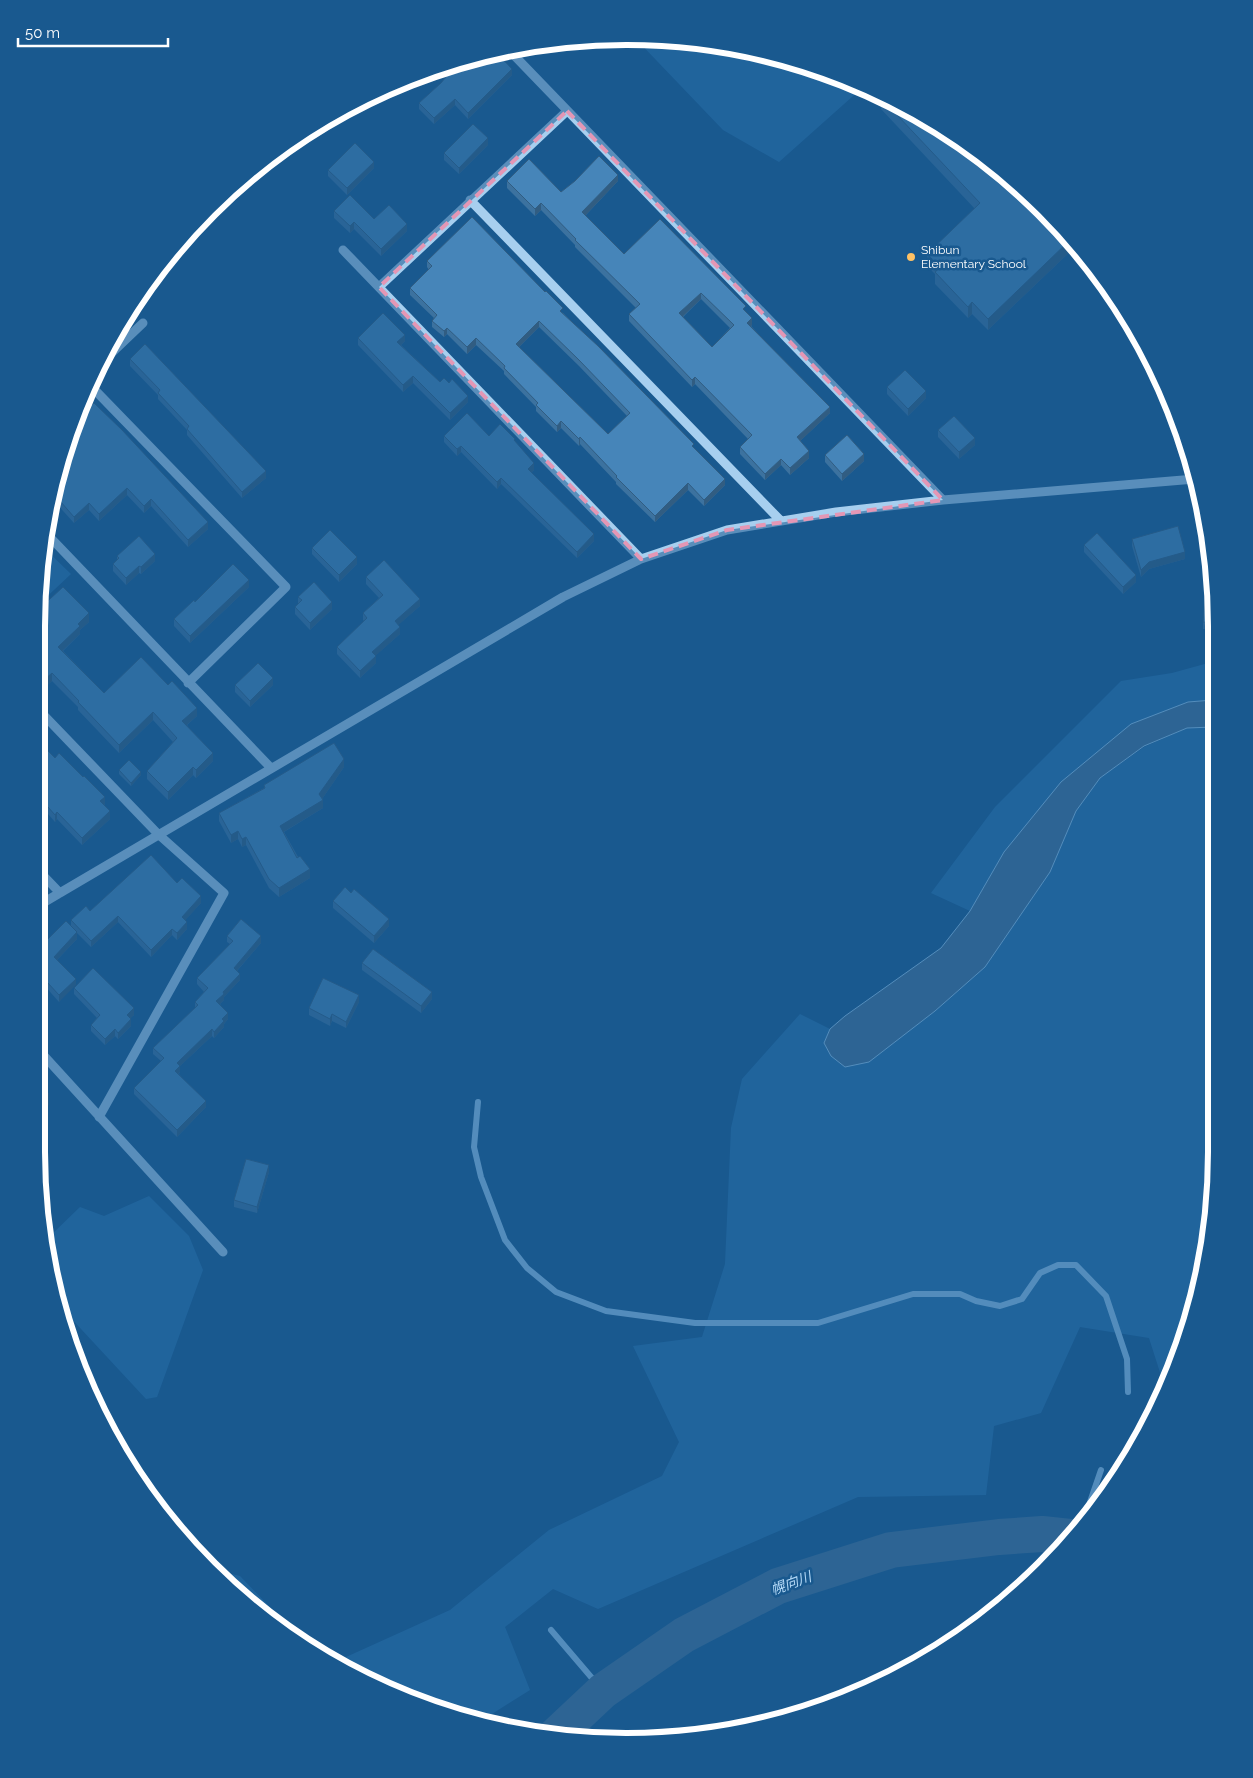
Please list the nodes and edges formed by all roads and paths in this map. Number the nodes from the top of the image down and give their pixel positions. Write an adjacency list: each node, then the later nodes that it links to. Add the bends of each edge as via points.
1 (515, 56): 2 (street)
2 (567, 111): 3 (street); 10 (street)
3 (470, 200): 5 (street); 11 (street)
4 (344, 250): 5 (street)
5 (379, 287): 13 (street)
6 (143, 323): 7 (street)
7 (116, 349)
8 (95, 390): 14 (street, via 286,587)
9 (1189, 480): 10 (street)
10 (942, 500): 11 (street)
11 (780, 520): 13 (street, via 727,530)
12 (52, 539): 14 (street)
13 (641, 559): 16 (street, via 563,597)
14 (188, 683): 16 (street)
15 (45, 716): 17 (street)
16 (272, 768): 17 (street)
17 (158, 834): 19 (street); 22 (street, via 224,894)
18 (45, 877): 19 (street)
19 (60, 893): 20 (street)
20 (45, 901)
21 (45, 1058): 22 (street)
22 (99, 1117): 23 (street)
23 (223, 1252)

